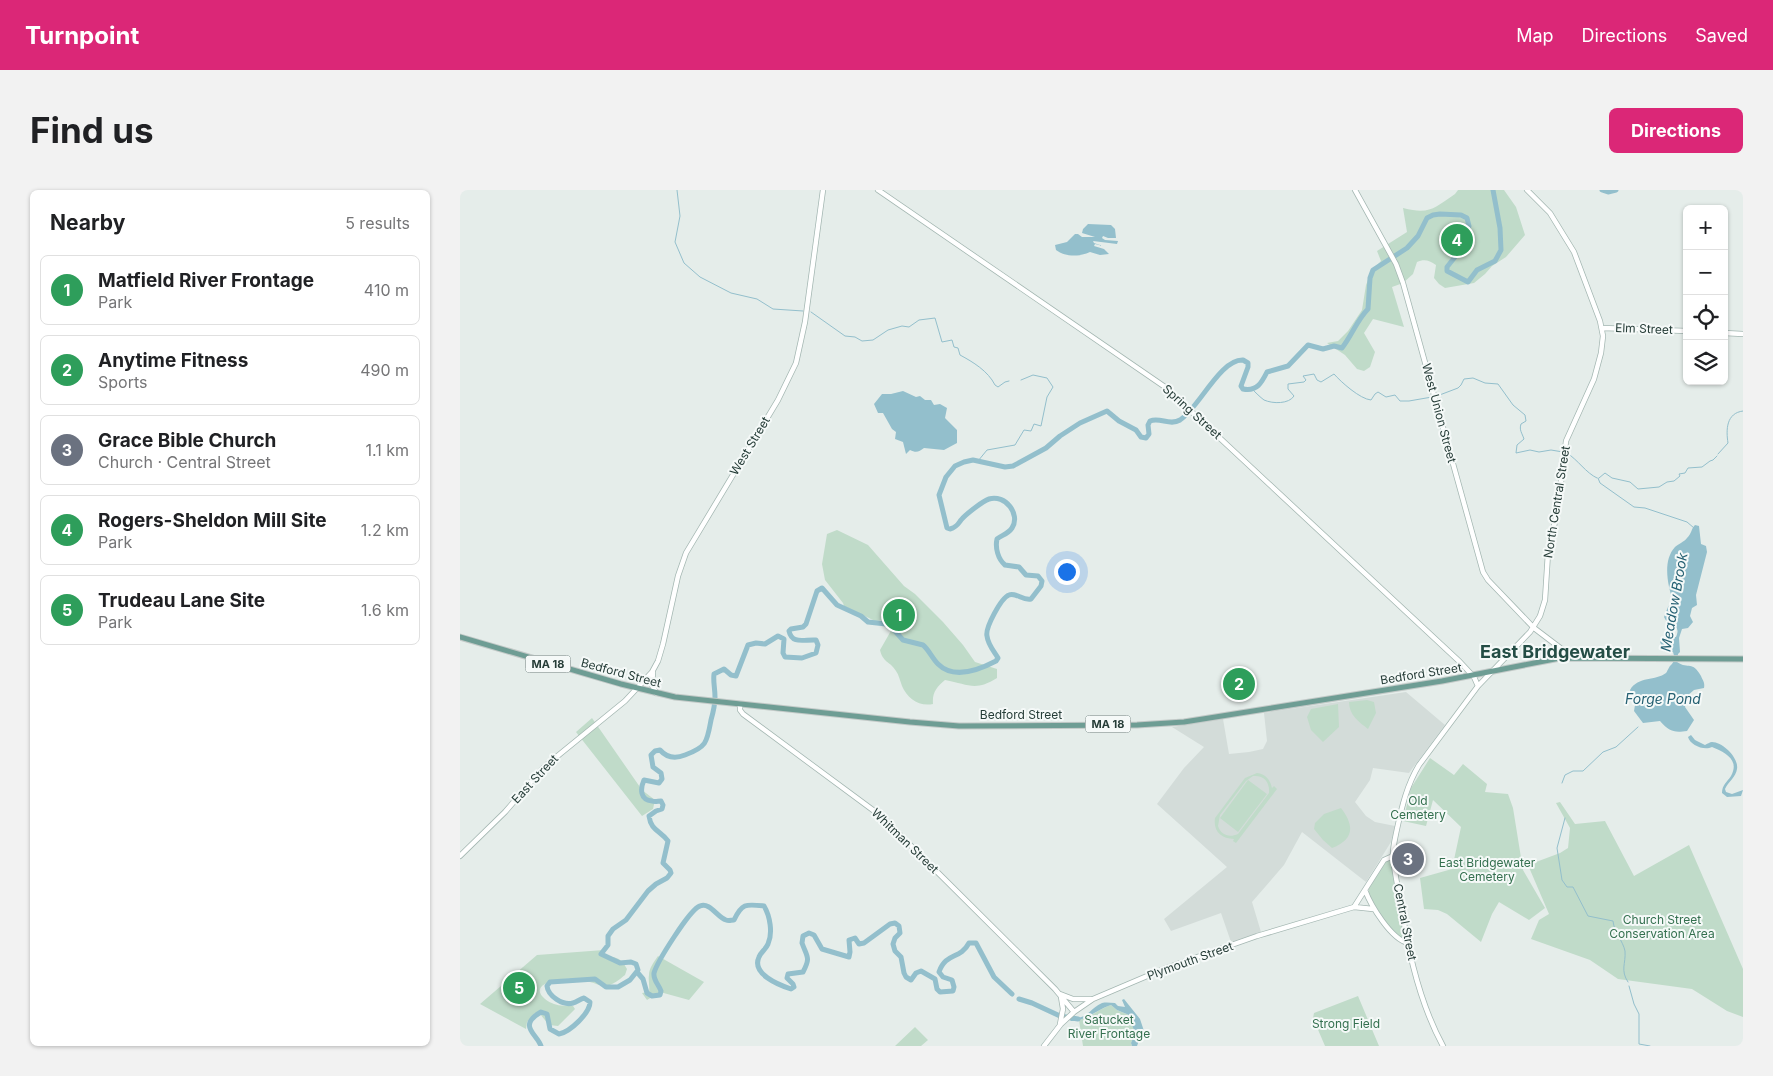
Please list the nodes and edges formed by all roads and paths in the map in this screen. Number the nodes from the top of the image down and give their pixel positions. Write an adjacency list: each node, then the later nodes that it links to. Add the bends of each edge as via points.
1 (823, 190): 15 (main road, West Street, via 798,357 778,400 686,553)
2 (878, 190): 17 (main road, Spring Street, via 1159,382)
3 (1354, 190): 9 (main road, West Union Street, via 1404,283 1483,572)
4 (1527, 190): 5 (main road, North Central Street, via 1550,212 1571,246)
5 (1602, 328): 6 (main road, Elm Street); 9 (main road, North Central Street, via 1597,372 1568,433 1548,553 1545,600)
6 (1683, 331)
7 (1728, 333): 8 (main road)
8 (1743, 334)
9 (1534, 628): 11 (main road, West Union Street); 16 (main road, North Central Street)
10 (460, 637): 19 (main road, Bedford Street / MA 18)
11 (1556, 646): 12 (main road); 13 (main road, West Union Street)
12 (1562, 658): 13 (main road, Bedford Street / MA 18); 16 (main road, Bedford Street / MA 18)
13 (1569, 658): 14 (main road, Bedford Street / MA 18)
14 (1743, 658)
15 (656, 664): 19 (main road, West Street); 20 (main road, via 652,687)
16 (1490, 672): 17 (main road, Bedford Street / MA 18); 18 (main road, Central Street)
17 (1473, 676): 18 (main road, Spring Street); 21 (main road, Bedford Street / MA 18, via 1195,721 1143,725 946,725)
18 (1478, 686): 23 (main road, Central Street, via 1410,780)
19 (638, 688): 20 (main road, Bedford Street / MA 18); 22 (main road, East Street, via 544,767)
20 (656, 693): 21 (main road, Bedford Street / MA 18)
21 (740, 704): 28 (main road, Whitman Street, via 743,714 885,820)
22 (460, 856)
23 (1393, 856): 24 (main road, via 1384,860); 27 (main road, Central Street)
24 (1365, 890): 25 (main road); 26 (main road)
25 (1354, 907): 26 (main road, Plymouth Street); 29 (main road, Plymouth Street, via 1257,936)
26 (1373, 909): 27 (main road, via 1398,938)
27 (1408, 943): 33 (main road, Central Street, via 1421,997)
28 (1059, 994): 29 (main road, via 1073,999); 30 (main road, Whitman Street); 31 (main road)
29 (1093, 999): 30 (main road, Plymouth Street)
30 (1073, 1013): 31 (main road, Plymouth Street)
31 (1063, 1018): 32 (main road, Plymouth Street)
32 (1044, 1046)
33 (1443, 1046)

